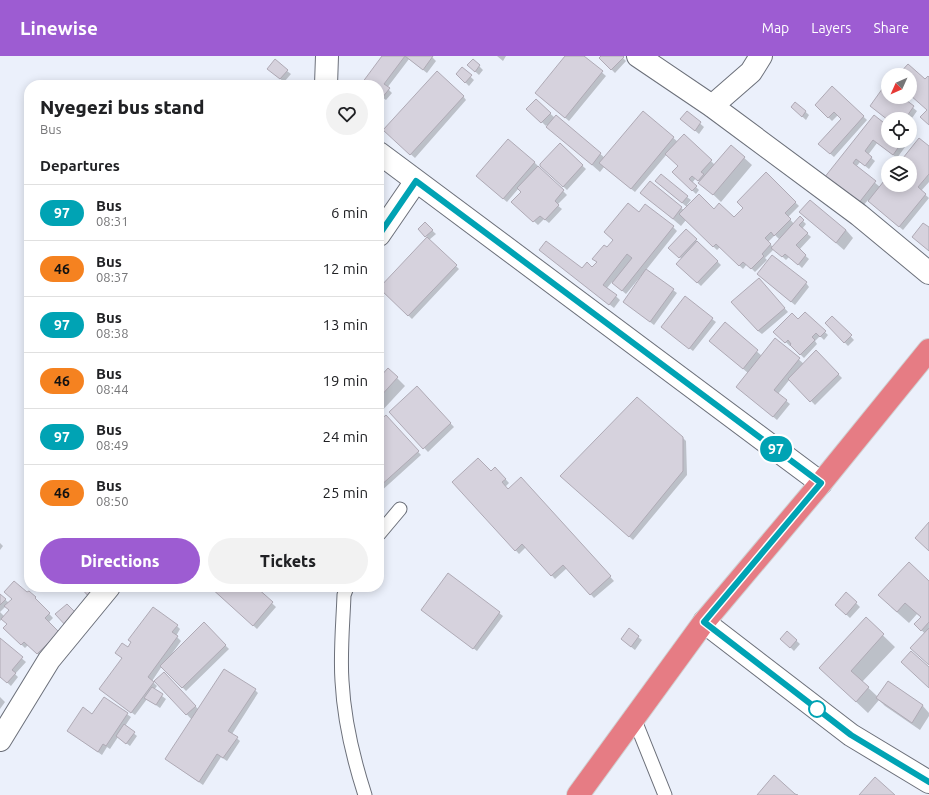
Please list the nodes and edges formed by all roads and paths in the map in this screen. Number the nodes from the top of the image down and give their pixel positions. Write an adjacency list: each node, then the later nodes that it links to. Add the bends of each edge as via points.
1 (327, 56): 4 (street)
2 (638, 56): 5 (street)
3 (761, 56): 5 (street, via 751,72)
4 (326, 80)
5 (712, 106): 9 (street, via 859,215)
6 (384, 157): 7 (street)
7 (416, 181): 8 (street); 11 (street)
8 (384, 228)
9 (929, 273)
10 (929, 350): 11 (highway)
11 (821, 483): 16 (highway)
12 (400, 509): 13 (lane)
13 (384, 528)
14 (105, 592): 18 (street, via 49,660)
15 (345, 592): 20 (lane, via 342,680 346,724)
16 (704, 622): 17 (highway); 19 (street, via 851,735)
17 (634, 718): 21 (highway); 22 (lane)
18 (0, 740)
19 (929, 782)
20 (365, 795)
21 (578, 795)
22 (665, 795)

